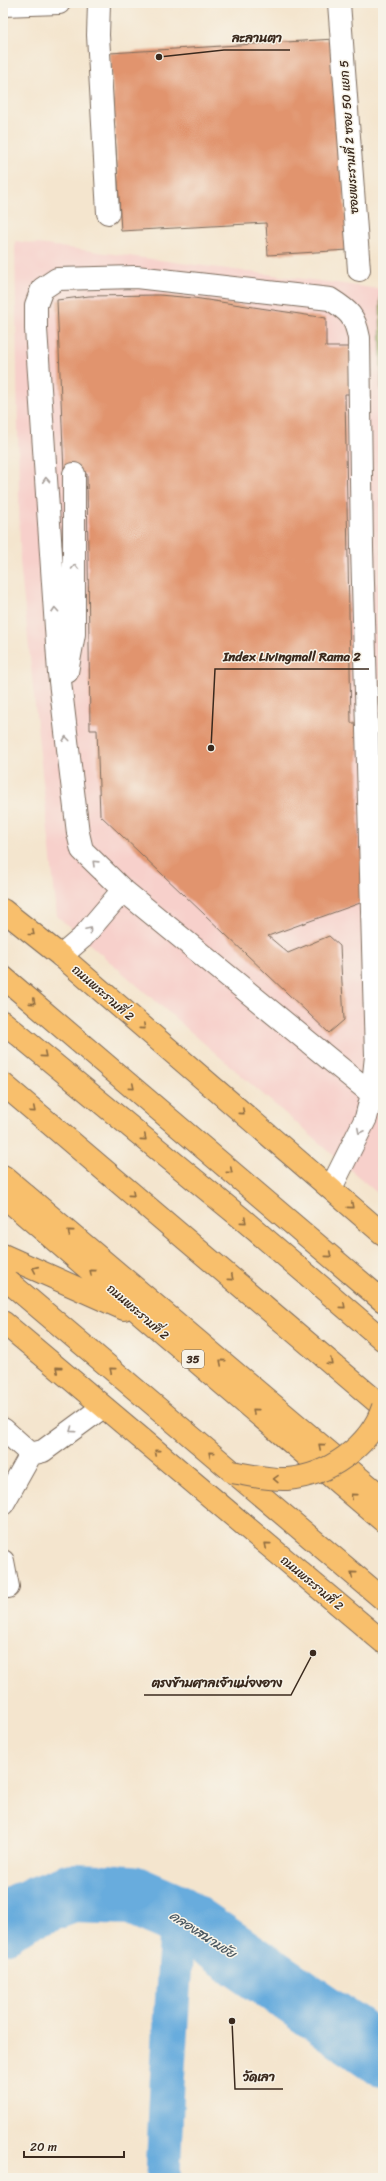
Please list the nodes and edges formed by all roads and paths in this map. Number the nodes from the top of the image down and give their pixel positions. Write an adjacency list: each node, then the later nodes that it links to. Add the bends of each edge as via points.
1 (59, 3): 4 (street)
2 (99, 3): 5 (street, via 98,35)
3 (339, 3): 6 (street, ซอยพระรามที่ 2 ซอย 50 แยก 5)
4 (3, 5)
5 (108, 213)
6 (359, 270)
7 (74, 474): 8 (street, one-way to 7, via 74,634)
8 (62, 703): 9 (street, one-way to 8, via 82,850); 15 (street, one-way to 15, via 36,329 36,305 42,289 58,279 136,277 330,299 345,309 356,323 359,338 376,1056)
9 (123, 890): 11 (street, one-way to 9, via 82,938); 15 (street)
10 (3, 910): 11 (main road, ถนนพระรามที่ 2, one-way to 11)
11 (60, 956): 17 (main road, ถนนพระรามที่ 2, one-way to 17)
12 (3, 977): 22 (main road, one-way to 22)
13 (3, 1022): 25 (main road, one-way to 25, via 240,1217)
14 (3, 1084): 27 (main road, one-way to 27)
15 (372, 1094): 17 (street, one-way to 17, via 366,1118)
16 (3, 1176): 31 (main road, one-way to 16)
17 (331, 1188): 19 (main road, ถนนพระรามที่ 2, one-way to 19)
18 (3, 1196): 23 (main road, ถนนพระรามที่ 2 / 35, one-way to 18)
19 (383, 1234)
20 (3, 1255): 23 (main road, one-way to 20)
21 (3, 1277): 30 (main road, one-way to 21)
22 (382, 1304)
23 (147, 1320): 33 (main road, ถนนพระรามที่ 2 / 35, one-way to 23)
24 (3, 1322): 26 (main road, ถนนพระรามที่ 2, one-way to 24)
25 (383, 1340)
26 (103, 1407): 29 (street, one-way to 29, via 43,1451); 37 (main road, ถนนพระรามที่ 2, one-way to 26)
27 (383, 1407): 30 (main road, one-way to 30, bridge, via 371,1429 352,1452 318,1472 287,1479 268,1479)
28 (3, 1429): 29 (street)
29 (32, 1454): 32 (street)
30 (232, 1472): 36 (main road, one-way to 30)
31 (383, 1498)
32 (3, 1504)
33 (383, 1521)
34 (3, 1561): 35 (street)
35 (8, 1587)
36 (383, 1599)
37 (383, 1642)

